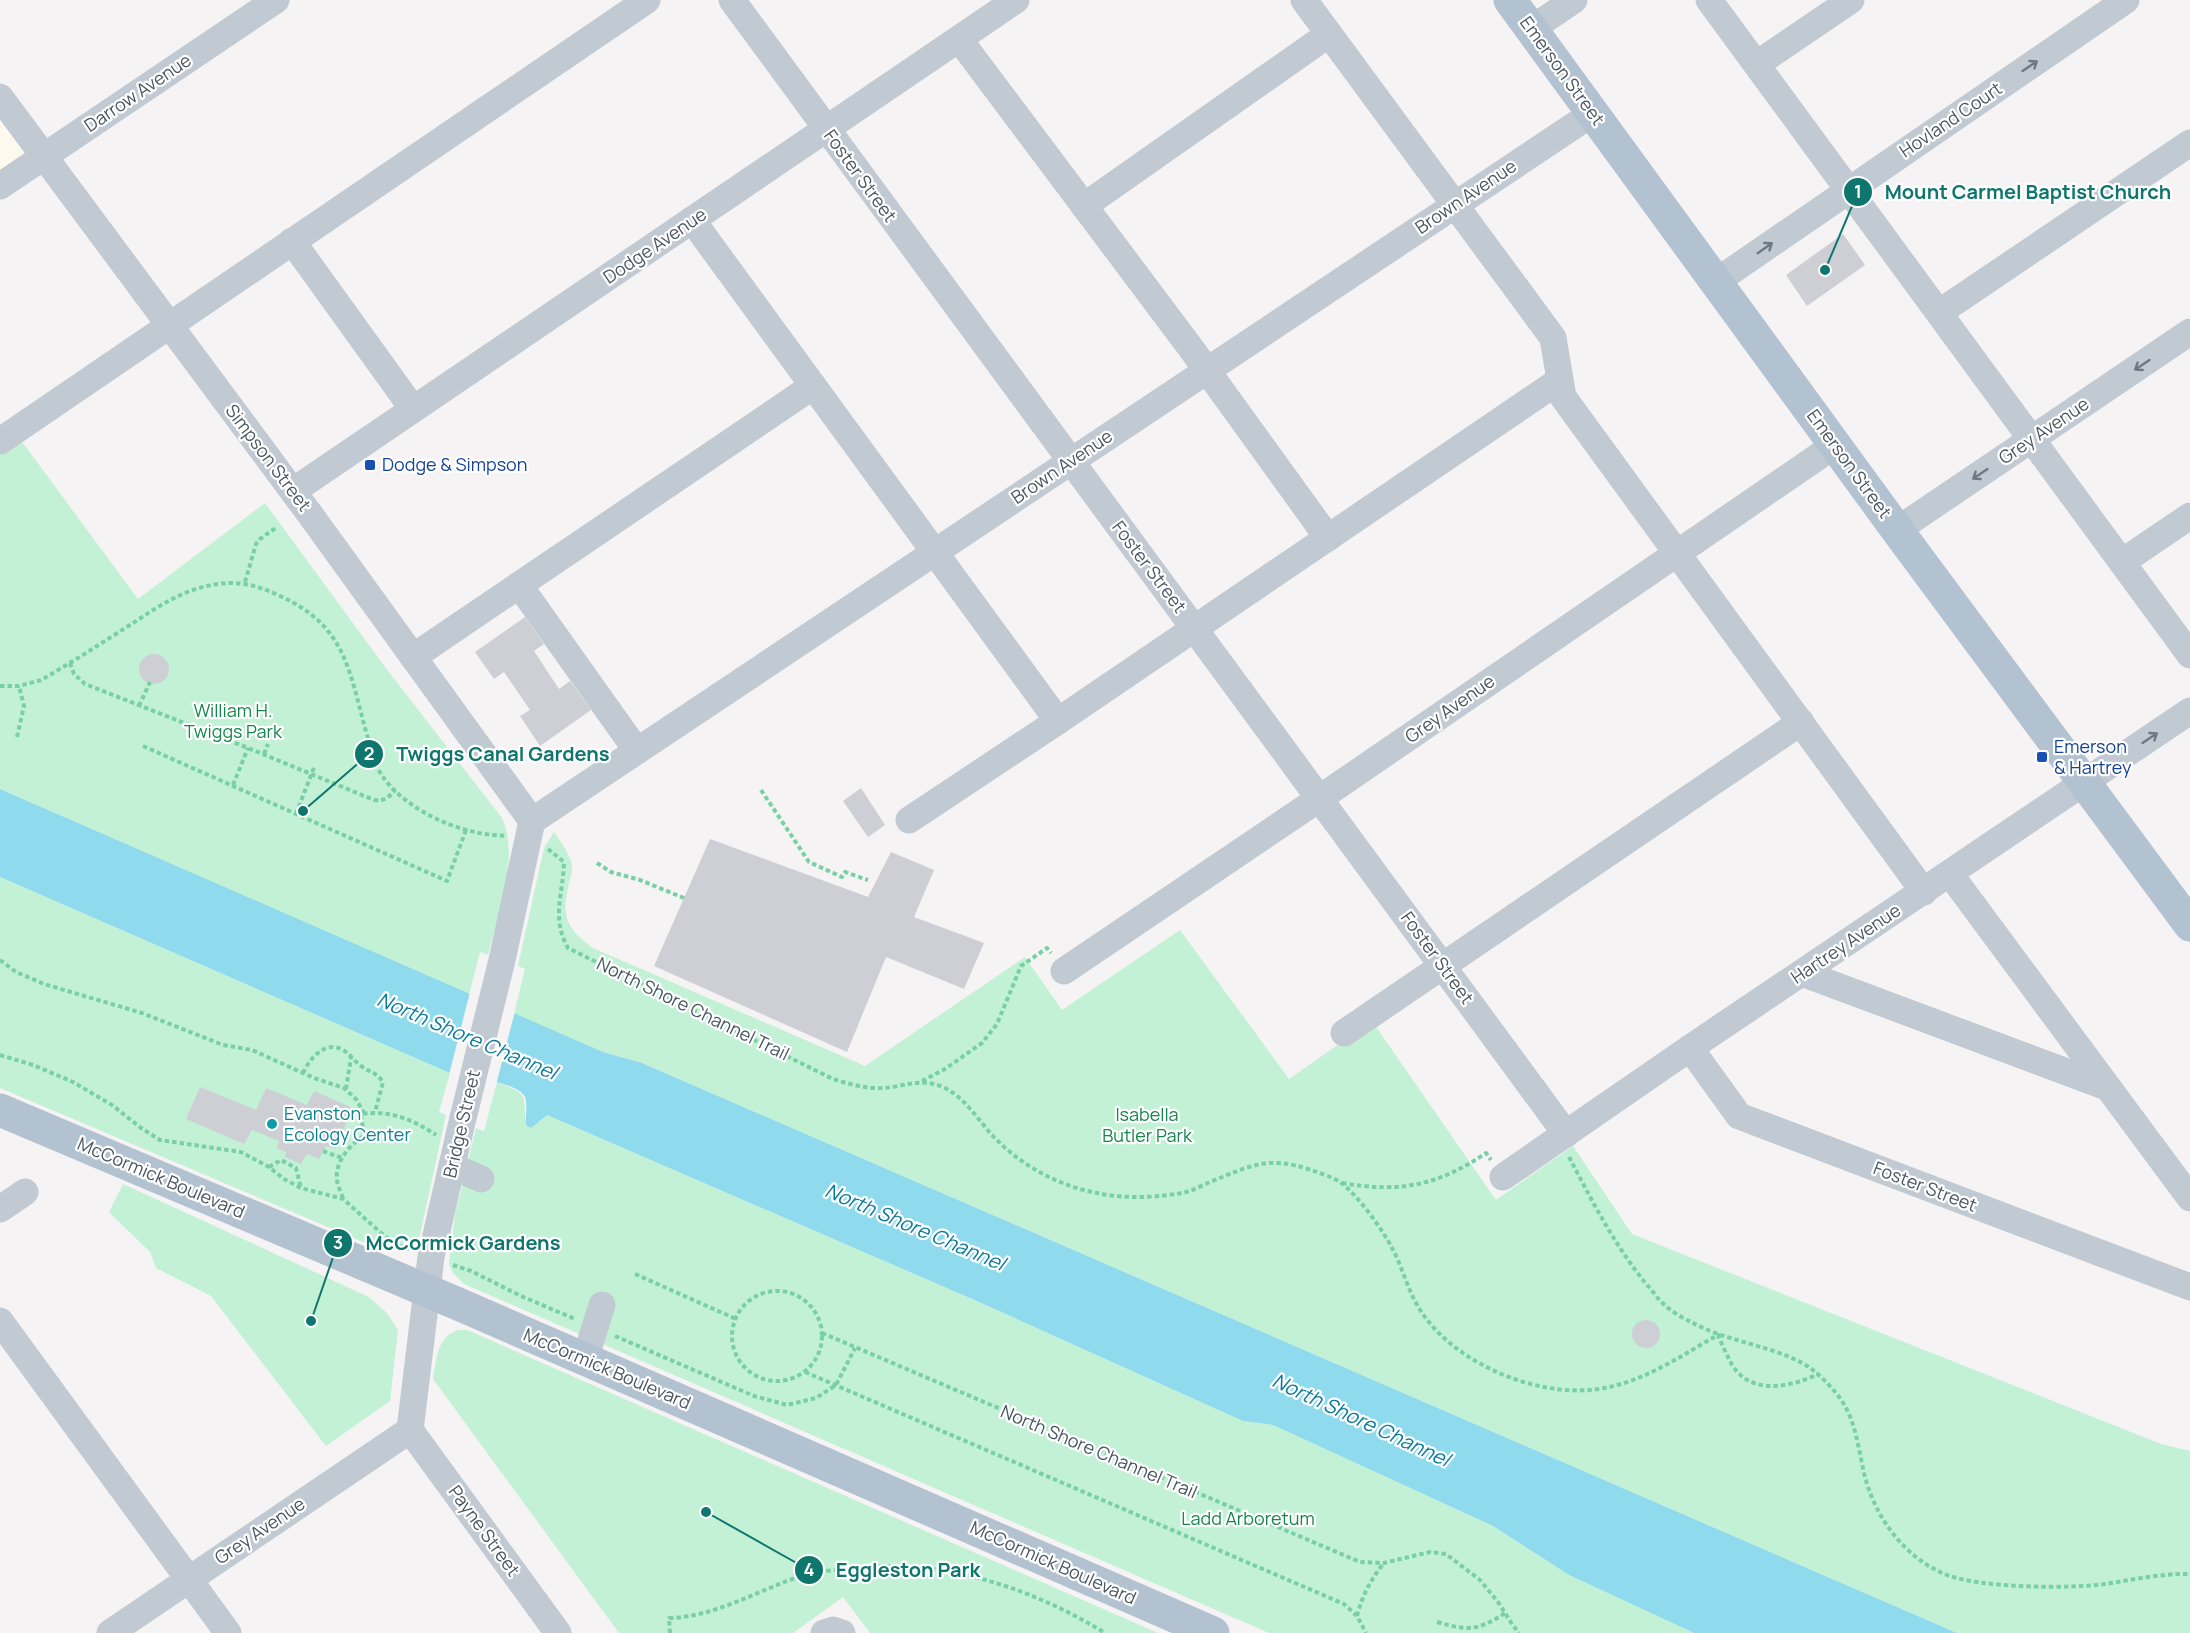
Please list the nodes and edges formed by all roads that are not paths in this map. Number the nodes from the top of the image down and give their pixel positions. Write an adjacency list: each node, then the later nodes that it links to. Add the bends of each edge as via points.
1 (276, 0): 19 (street, Darrow Avenue)
2 (647, 0): 25 (street)
3 (732, 0): 17 (street, Foster Street)
4 (1016, 0): 13 (street, Dodge Avenue)
5 (1304, 0): 12 (street)
6 (1510, 0): 11 (main road, Emerson Street)
7 (1574, 0): 11 (street)
8 (1709, 0): 14 (street)
9 (1851, 0): 14 (street)
10 (2126, 0): 21 (street, Hovland Court, one-way to 10)
11 (1531, 29): 16 (main road, Emerson Street)
12 (1329, 34): 22 (street); 23 (street)
13 (959, 39): 17 (street, Dodge Avenue); 23 (street)
14 (1757, 64): 21 (street)
15 (0, 97): 19 (street, Simpson Street)
16 (1593, 112): 22 (street, Brown Avenue); 26 (main road, Emerson Street)
17 (826, 129): 24 (street, Dodge Avenue); 37 (street, Foster Street)
18 (2190, 143): 27 (street)
19 (44, 156): 20 (street, Darrow Avenue); 28 (street, Simpson Street)
20 (0, 186)
21 (1849, 189): 26 (street, Hovland Court, one-way to 21); 27 (street)
22 (1455, 205): 30 (street, Brown Avenue); 31 (street, via 1553,338)
23 (1084, 206): 30 (street)
24 (692, 220): 32 (street); 33 (street, Dodge Avenue)
25 (292, 241): 28 (street); 33 (street)
26 (1717, 281): 36 (main road, Emerson Street)
27 (1940, 312): 34 (street)
28 (169, 324): 35 (street); 38 (street, Simpson Street)
29 (2190, 332): 34 (street, Grey Avenue, one-way to 34)
30 (1207, 370): 37 (street, Brown Avenue); 41 (street)
31 (1560, 380): 41 (street); 43 (street, via 1563,397)
32 (813, 386): 42 (street); 45 (street)
33 (413, 409): 38 (street, Dodge Avenue)
34 (2033, 439): 40 (street, Grey Avenue, one-way to 40); 44 (street)
35 (0, 441)
36 (1835, 445): 40 (main road, Emerson Street); 43 (street, Grey Avenue)
37 (1070, 462): 42 (street, Brown Avenue); 46 (street, Foster Street)
38 (293, 491): 48 (street, Simpson Street)
39 (2190, 516): 44 (street)
40 (1898, 530): 53 (main road, Emerson Street)
41 (1328, 537): 46 (street)
42 (934, 552): 50 (street); 52 (street, Brown Avenue)
43 (1677, 553): 51 (street); 54 (street, Grey Avenue)
44 (2122, 562): 47 (street)
45 (519, 585): 48 (street); 52 (street)
46 (1194, 629): 50 (street); 54 (street, Foster Street)
47 (2190, 655)
48 (413, 657): 56 (street, Simpson Street)
49 (2190, 711): 53 (street, Hartrey Avenue, one-way to 49)
50 (1058, 721): 55 (street)
51 (1801, 722): 58 (street); 60 (street)
52 (637, 751): 56 (street, Brown Avenue)
53 (2084, 782): 57 (street, Hartrey Avenue); 59 (main road, Emerson Street)
54 (1320, 798): 60 (street, Foster Street); 61 (street, Grey Avenue)
55 (909, 820)
56 (532, 821): 68 (street, Bridge Street)
57 (1950, 874): 58 (street, Hartrey Avenue); 65 (street)
58 (1924, 892): 62 (street, Hartrey Avenue)
59 (2190, 926)
60 (1443, 966): 63 (street); 67 (street, Foster Street)
61 (1064, 971)
62 (1802, 973): 64 (street, Hartrey Avenue); 65 (street)
63 (1344, 1033)
64 (1690, 1048): 67 (street, Hartrey Avenue); 74 (street, Foster Street, via 1739,1116)
65 (2107, 1087): 72 (street)
66 (0, 1110): 75 (main road, McCormick Boulevard)
67 (1566, 1134): 69 (street, Hartrey Avenue)
68 (452, 1166): 70 (street); 75 (street, Bridge Street)
69 (1503, 1177)
70 (481, 1179)
71 (25, 1192): 73 (street)
72 (2190, 1198)
73 (0, 1209)
74 (2190, 1287)
75 (427, 1291): 78 (main road, McCormick Boulevard); 79 (street, Bridge Street)
76 (599, 1316): 78 (street)
77 (0, 1321): 80 (street)
78 (585, 1359): 86 (main road, McCormick Boulevard)
79 (410, 1430): 80 (street, Grey Avenue); 83 (street, Payne Street)
80 (189, 1579): 81 (street, Grey Avenue); 82 (street)
81 (110, 1633)
82 (228, 1633)
83 (558, 1633)
84 (824, 1633): 85 (street)
85 (842, 1633)
86 (1213, 1633)

